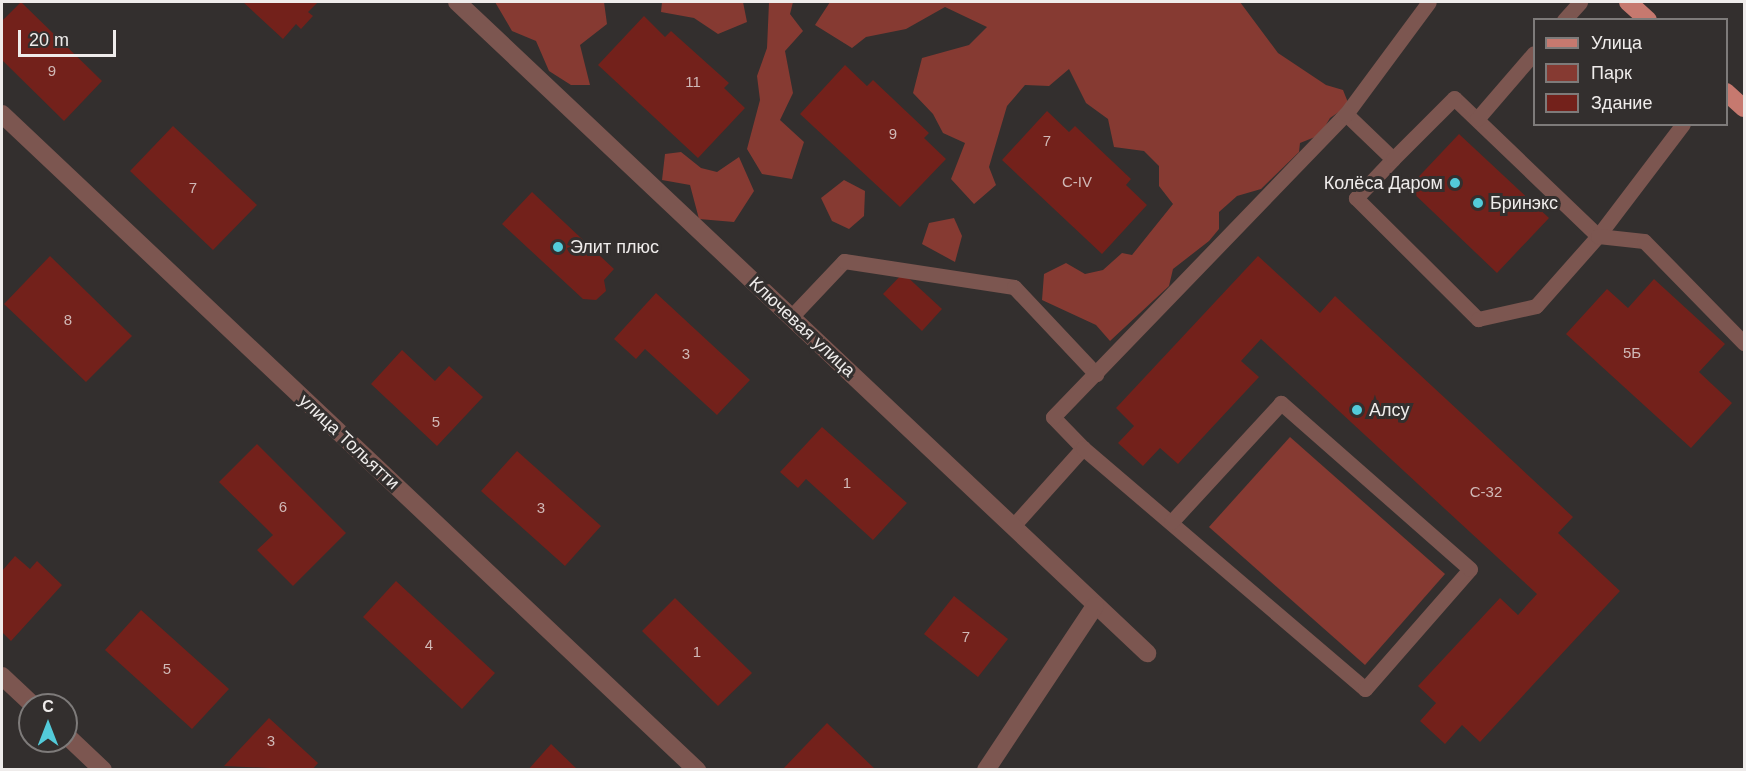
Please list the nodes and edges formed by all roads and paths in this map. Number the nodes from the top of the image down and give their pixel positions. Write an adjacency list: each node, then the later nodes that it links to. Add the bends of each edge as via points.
1 (457, 2): 16 (street, Ключевая улица)
2 (1429, 2): 11 (lane)
3 (1580, 2): 5 (lane)
4 (1628, 2): 6 (main road)
5 (1566, 18)
6 (1646, 18)
7 (1533, 54): 12 (lane)
8 (1728, 94): 9 (main road)
9 (1744, 108)
10 (2, 114): 28 (street, улица Тольятти)
11 (1346, 114): 14 (lane); 18 (lane)
12 (1477, 119): 14 (lane, via 1454,98); 15 (lane)
13 (1681, 126): 15 (lane)
14 (1393, 159): 15 (lane, via 1356,198 1478,319 1536,306)
15 (1598, 236): 17 (lane, via 1644,241)
16 (791, 317): 18 (lane, via 844,261 1014,287); 21 (street, Ключевая улица)
17 (1744, 343)
18 (1096, 374): 19 (lane, via 1053,417)
19 (1083, 448): 20 (lane); 21 (lane)
20 (1170, 522): 20 (lane, via 1365,689 1470,570 1281,403)
21 (1012, 525): 22 (street, Ключевая улица)
22 (1095, 606): 23 (street, Ключевая улица); 29 (street)
23 (1147, 652)
24 (2, 676): 25 (street)
25 (20, 693)
26 (78, 746): 27 (street)
27 (103, 770)
28 (697, 770)
29 (986, 770)

